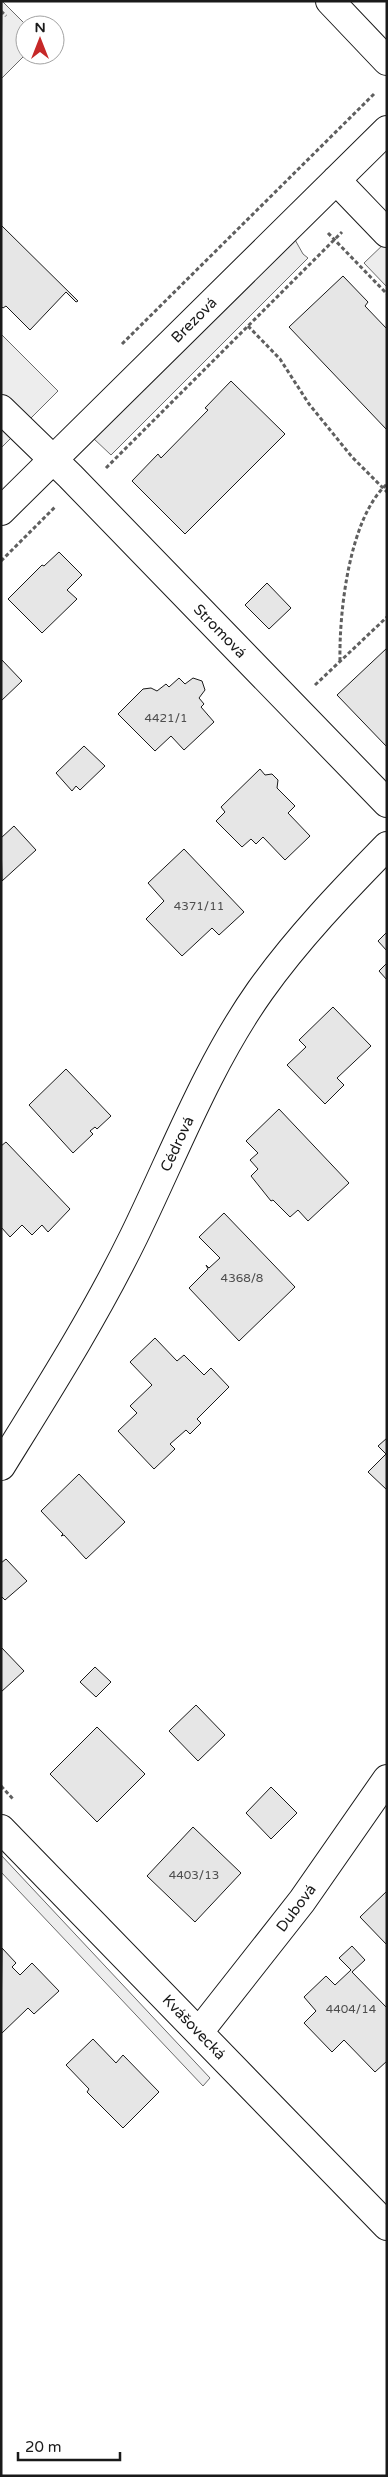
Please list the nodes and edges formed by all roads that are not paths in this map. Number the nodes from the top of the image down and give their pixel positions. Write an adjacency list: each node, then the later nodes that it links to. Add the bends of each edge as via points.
1 (330, 1): 2 (street)
2 (387, 61)
3 (387, 130): 4 (street, Brezová)
4 (336, 180): 5 (street); 7 (street, Brezová)
5 (387, 232)
6 (1, 408): 7 (street, Stromová)
7 (53, 459): 8 (street, Brezová); 9 (street, Stromová)
8 (1, 511)
9 (387, 803)
10 (387, 846): 11 (street, Cédrová, via 326,909 260,991 235,1030 78,1342)
11 (1, 1466)
12 (387, 1779): 14 (street, Dubová, via 302,1901)
13 (1, 1829): 14 (street, Kvášovecká)
14 (199, 2032): 15 (street, Kvášovecká)
15 (387, 2226)

